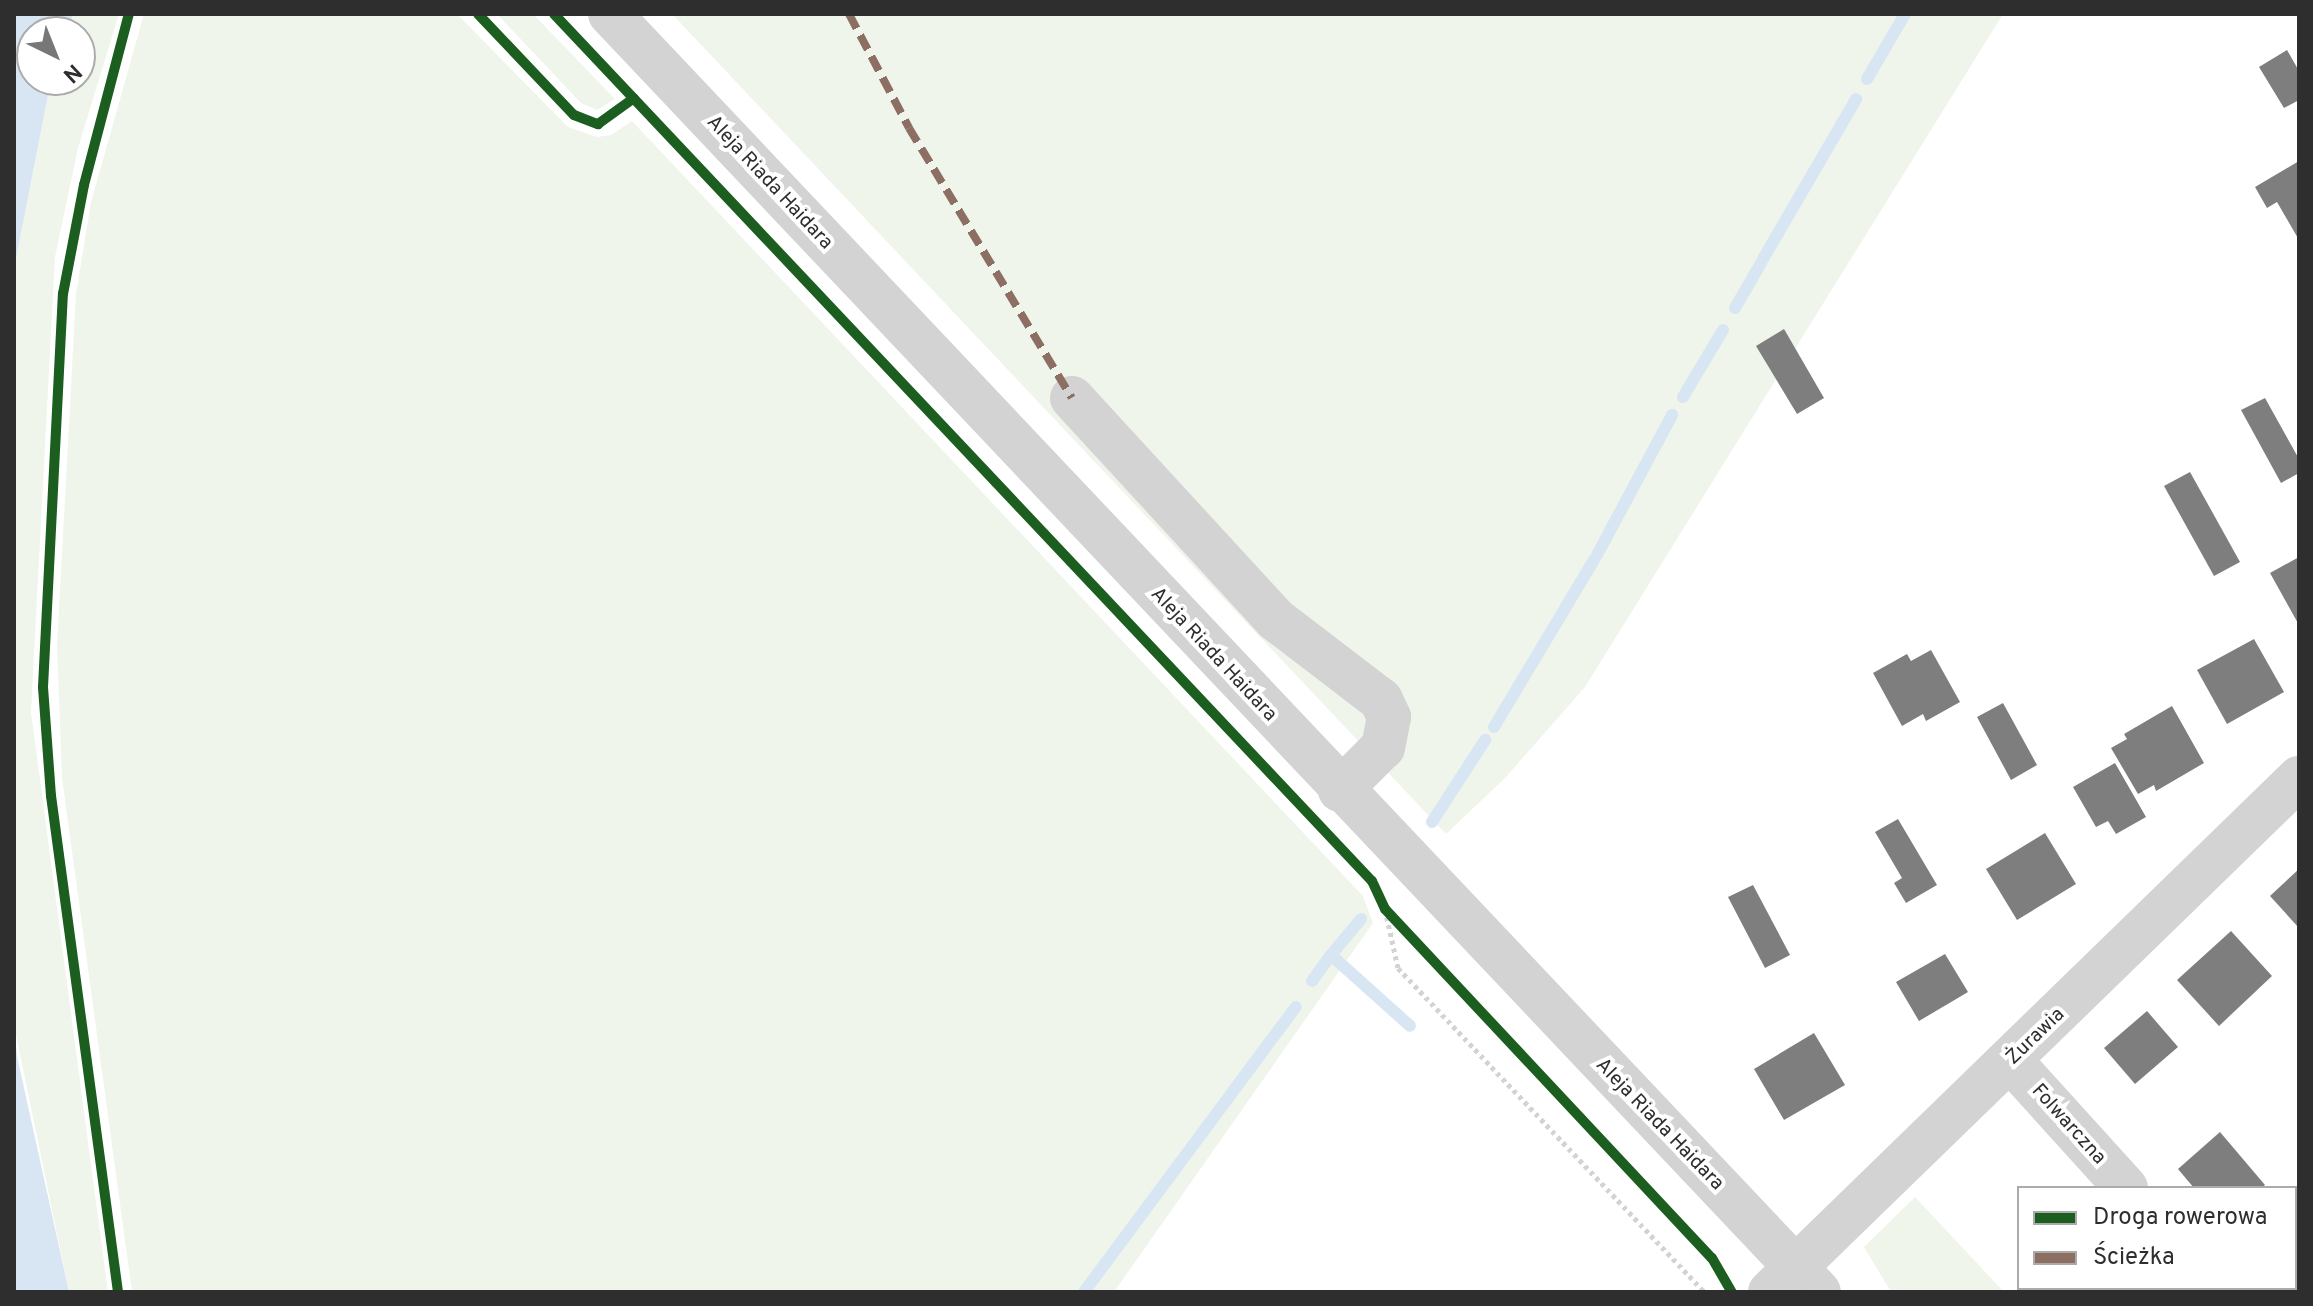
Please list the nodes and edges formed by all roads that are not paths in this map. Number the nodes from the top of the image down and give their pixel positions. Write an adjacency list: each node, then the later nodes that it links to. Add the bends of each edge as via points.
1 (610, 14): 4 (street, Aleja Riada Haidara)
2 (1072, 398): 4 (street, via 1266,610 1381,700 1389,717 1383,747)
3 (2299, 778): 5 (street, Żurawia)
4 (1340, 790): 7 (street, Aleja Riada Haidara)
5 (2011, 1061): 6 (street, Folwarczna); 7 (street, Żurawia)
6 (2124, 1186)
7 (1795, 1284)

